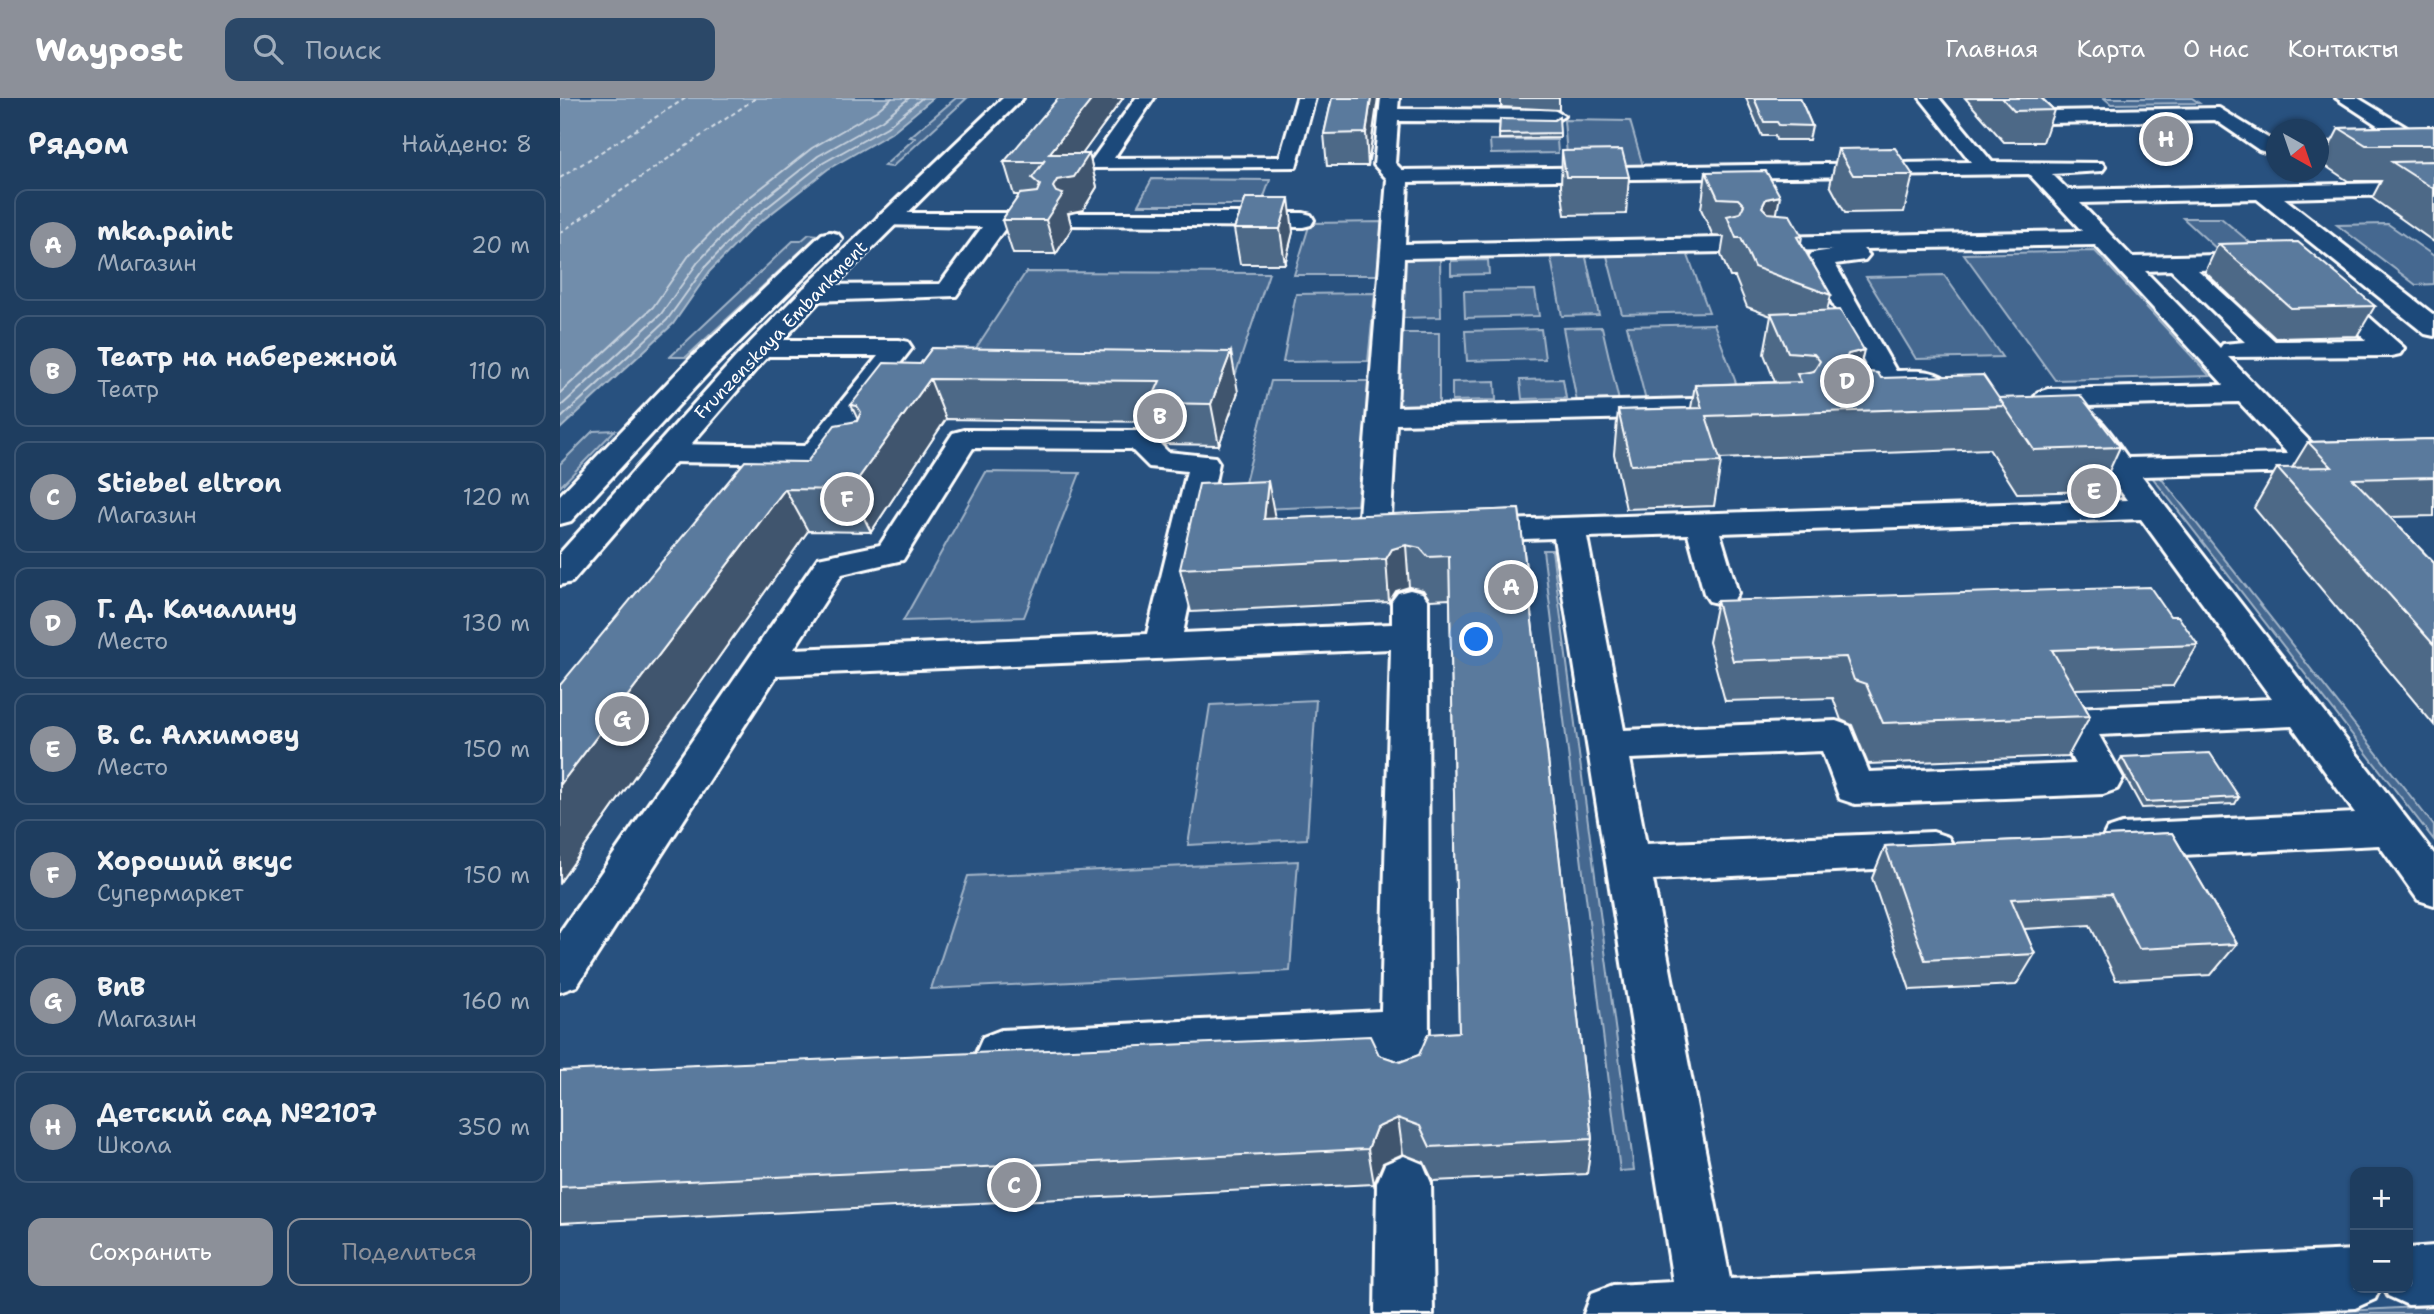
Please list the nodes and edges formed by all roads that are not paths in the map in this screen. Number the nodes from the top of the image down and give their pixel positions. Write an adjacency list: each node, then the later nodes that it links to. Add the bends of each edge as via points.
1 (983, 98): 15 (main road)
2 (1014, 98): 24 (main road, Frunzenskaya Embankment)
3 (1145, 98): 12 (main road, via 1099,164)
4 (1306, 98): 12 (main road, via 1289,163)
5 (1929, 98): 13 (main road)
6 (2028, 98): 10 (main road, via 2048,117 2213,110)
7 (2345, 98): 11 (main road, via 2425,147)
8 (1390, 106): 9 (main road); 16 (main road, via 1384,165)
9 (1554, 116)
10 (2266, 146)
11 (2329, 149)
12 (1131, 164): 27 (main road, via 1115,192 1087,220)
13 (1987, 169): 14 (main road); 16 (main road)
14 (2036, 169): 21 (main road, via 2092,164); 22 (main road)
15 (904, 172)
16 (1398, 176): 33 (main road)
17 (2328, 182): 19 (main road)
18 (2434, 188): 19 (main road)
19 (2342, 190): 20 (main road); 23 (main road)
20 (2262, 192): 21 (main road); 40 (main road)
21 (2125, 195): 22 (main road)
22 (2063, 197): 29 (main road)
23 (2375, 210)
24 (887, 220): 25 (main road); 38 (main road, Frunzenskaya Embankment)
25 (999, 220): 26 (main road); 38 (main road, via 947,291)
26 (1036, 220)
27 (1303, 220)
28 (844, 226): 59 (main road, Frunzenskaya Embankment, via 703,362)
29 (2102, 238): 30 (main road); 36 (main road)
30 (1888, 242): 31 (main road); 49 (main road, via 1853,257 1820,258 1887,380 1923,379 1959,396)
31 (1770, 244)
32 (1724, 245): 33 (main road)
33 (1393, 251): 51 (main road)
34 (2290, 261): 35 (main road)
35 (2177, 263): 36 (main road); 44 (main road)
36 (2126, 264): 46 (main road)
37 (2310, 277): 41 (main road)
38 (813, 293): 43 (main road, Frunzenskaya Embankment)
39 (2434, 300): 40 (main road)
40 (2392, 301): 41 (main road); 42 (main road)
41 (2339, 302): 44 (main road, via 2391,348)
42 (2434, 328)
43 (761, 348): 52 (main road, Frunzenskaya Embankment); 53 (main road, via 899,348)
44 (2268, 349): 45 (main road)
45 (2232, 350)
46 (2246, 393): 47 (main road); 56 (main road)
47 (2068, 398): 48 (main road); 57 (main road)
48 (2021, 399)
49 (1870, 403)
50 (1750, 406): 51 (main road)
51 (1382, 416): 60 (main road)
52 (666, 453): 53 (main road); 64 (main road, Frunzenskaya Embankment)
53 (813, 455): 54 (main road)
54 (863, 455)
55 (2434, 460): 56 (main road)
56 (2312, 462): 57 (main road)
57 (2117, 467): 58 (main road)
58 (2148, 509): 61 (main road); 68 (main road)
59 (560, 514)
60 (1374, 522)
61 (1701, 523): 62 (main road); 65 (main road)
62 (1569, 527): 63 (main road); 69 (main road)
63 (1438, 532)
64 (560, 574)
65 (1721, 593)
66 (1162, 646): 67 (main road); 67 (main road, via 1204,463 1160,461 1139,440 964,439 937,456 891,553 830,566); 76 (main road, via 1410,618 1404,1053)
67 (765, 663): 75 (main road)
68 (2301, 712): 69 (main road, via 2071,722 2103,778 1855,788 1836,736); 70 (main road)
69 (1608, 745): 73 (main road)
70 (2390, 828): 71 (main road); 74 (main road)
71 (2086, 842)
72 (1976, 847): 73 (main road)
73 (1628, 863): 81 (main road)
74 (2434, 887)
75 (560, 971)
76 (961, 1055)
77 (1404, 1183): 82 (main road)
78 (2434, 1275): 79 (main road)
79 (2413, 1276)
80 (2350, 1279): 81 (main road)
81 (1706, 1312): 83 (main road)
82 (1404, 1314)
83 (1613, 1314)

